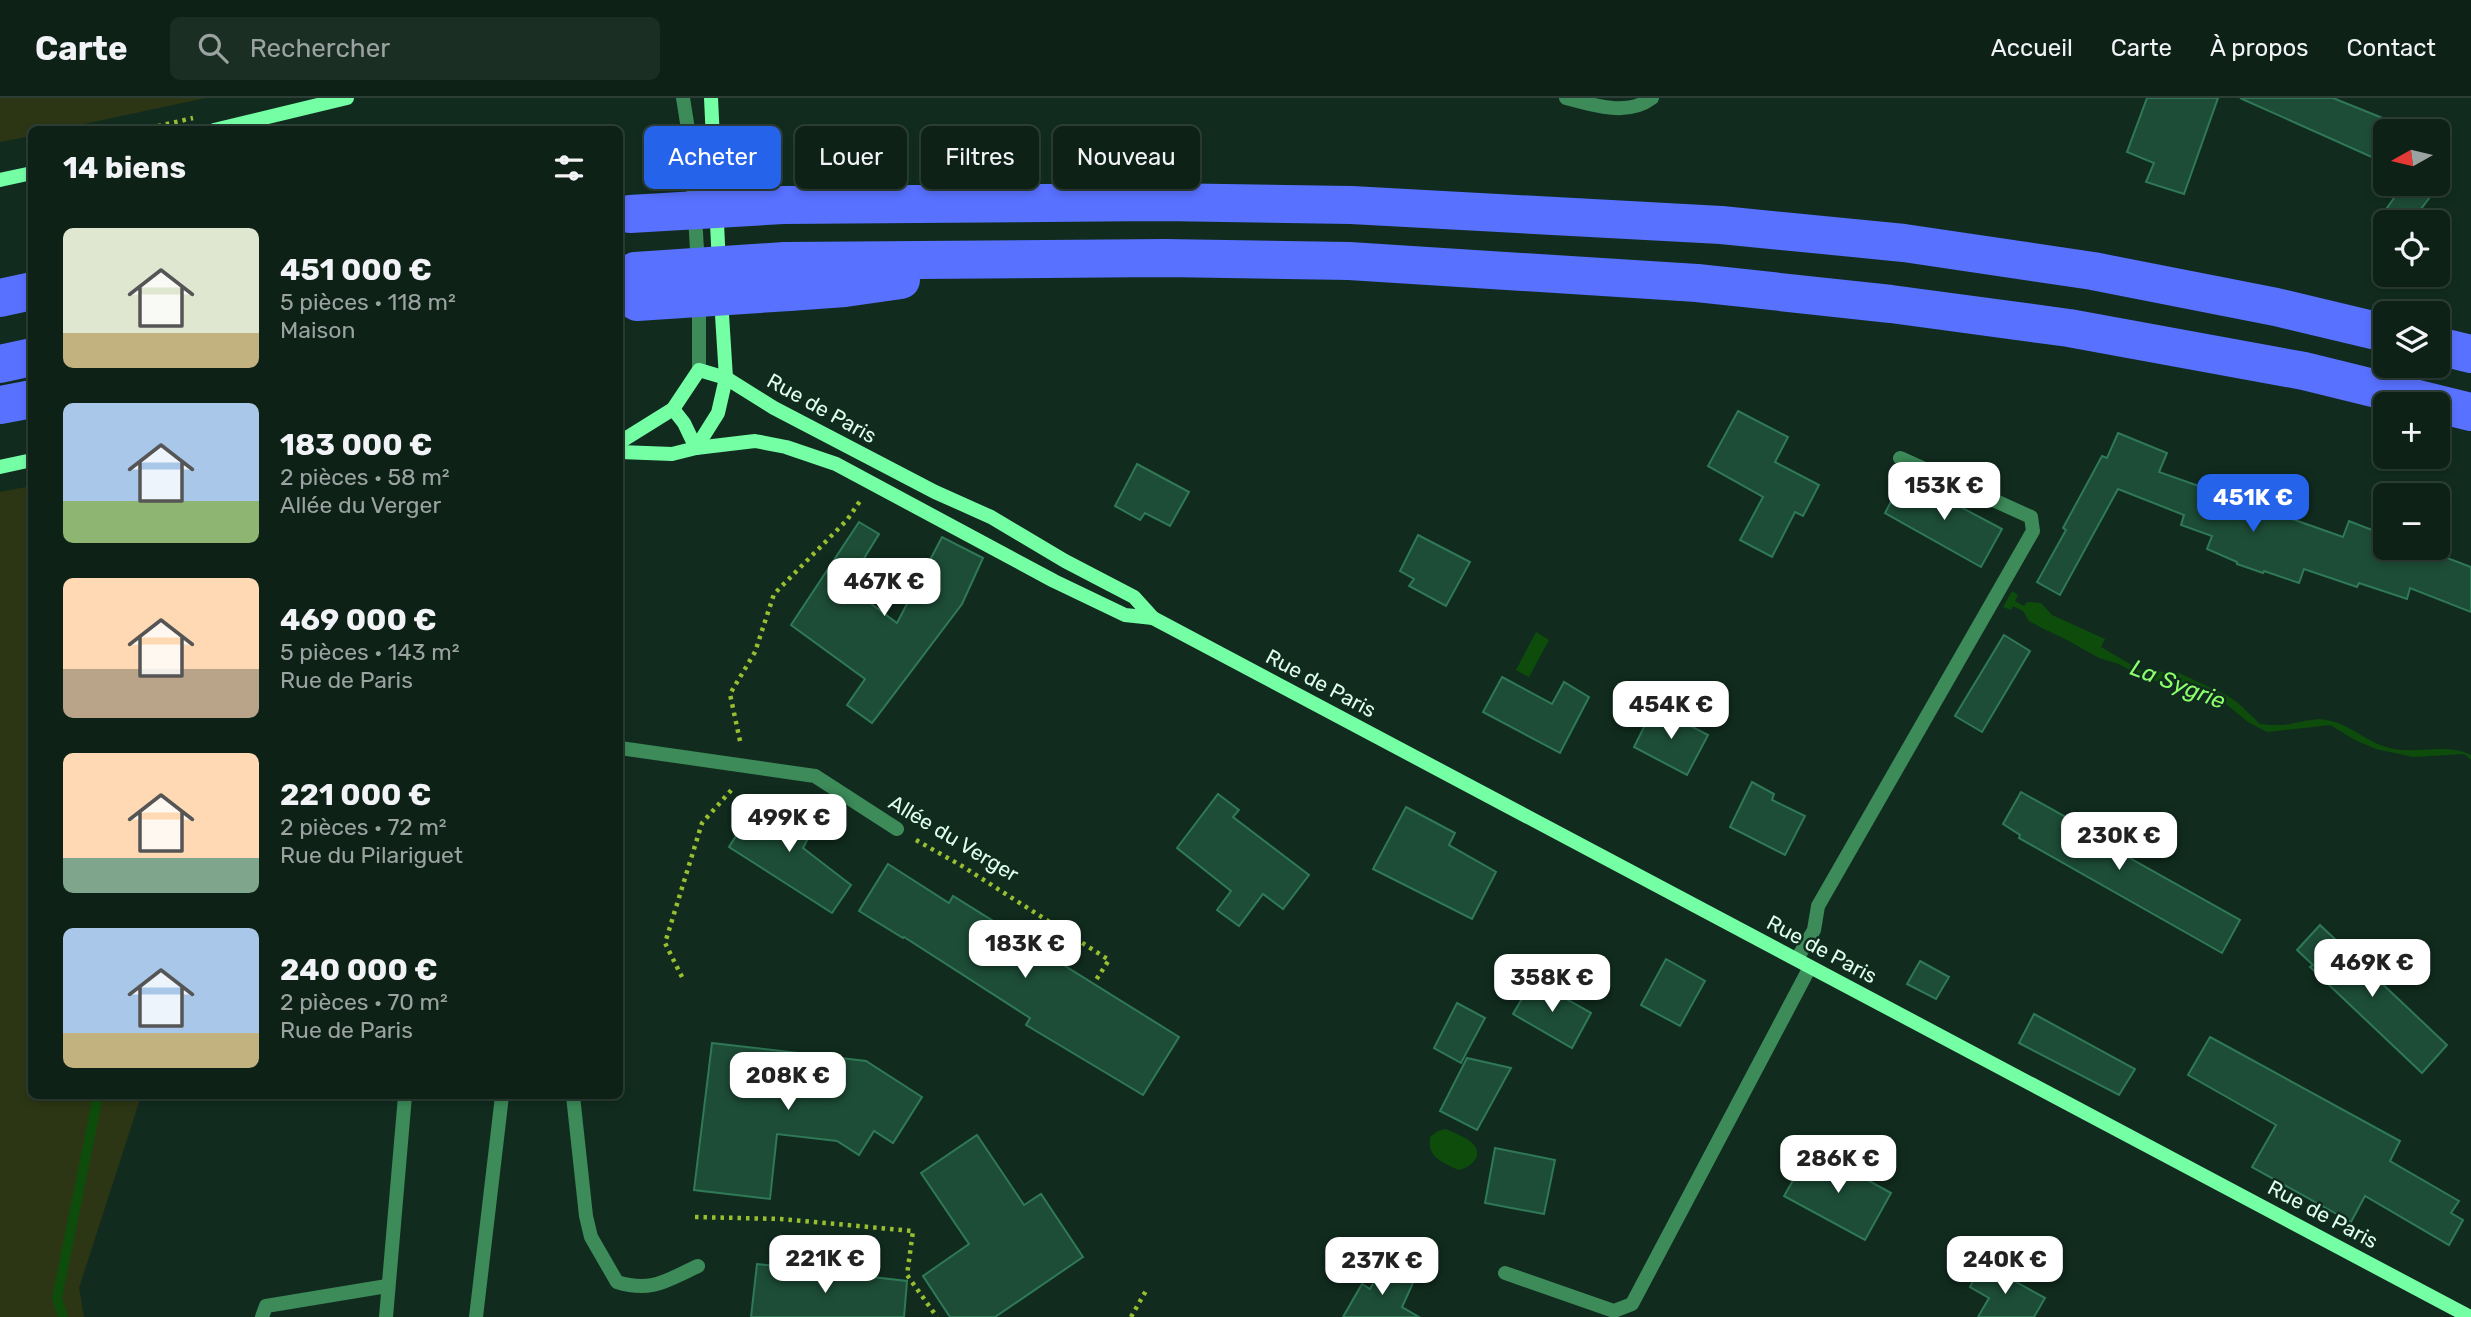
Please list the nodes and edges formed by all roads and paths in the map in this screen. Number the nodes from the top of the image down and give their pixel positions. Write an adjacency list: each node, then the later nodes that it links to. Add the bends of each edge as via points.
1 (347, 98): 6 (street)
2 (682, 98): 18 (street, via 691,148 701,324)
3 (712, 98): 19 (street)
4 (1566, 98): 5 (street, via 1610,109 1643,105)
5 (1652, 98)
6 (231, 126)
7 (28, 174): 8 (street)
8 (0, 180)
9 (625, 215): 13 (highway, bridge, via 783,205 1161,202 1351,205 1721,225 1904,243 2093,271)
10 (628, 287): 23 (highway, bridge, via 1052,260 1165,258 1349,261 1697,283 2069,328 2304,370)
11 (28, 292): 12 (highway)
12 (0, 298)
13 (2373, 330)
14 (2450, 349): 15 (highway)
15 (2471, 354)
16 (28, 358): 17 (highway)
17 (0, 364)
18 (699, 370): 19 (street, Rue de Paris); 22 (street)
19 (726, 378): 25 (street, via 718,413); 30 (street, Rue de Paris)
20 (28, 400): 21 (highway)
21 (0, 405)
22 (673, 409): 24 (street); 25 (street)
23 (2471, 412)
24 (623, 440)
25 (696, 448): 26 (street, Rue de Paris, via 672,454); 31 (street, Rue de Paris, via 755,441 786,447 836,464)
26 (623, 452)
27 (1900, 458): 39 (street, via 2031,517 2033,531 1818,906 1814,930)
28 (28, 461): 29 (street)
29 (0, 467)
30 (935, 492): 31 (street); 33 (street, Rue de Paris, via 990,517)
31 (926, 511): 34 (street, Rue de Paris)
32 (847, 520): 37 (path, via 774,594 755,652 730,694 741,747)
33 (1065, 561): 34 (street); 35 (street, Rue de Paris, via 1134,597)
34 (1054, 581): 35 (street, Rue de Paris, via 1125,615)
35 (1153, 618): 39 (street, Rue de Paris)
36 (623, 748): 37 (street, Allée du Verger)
37 (737, 764): 38 (street, Allée du Verger, via 815,776); 41 (path, via 736,784 702,823 665,943)
38 (897, 829): 42 (path, Allée du Verger, via 1110,960)
39 (1797, 959): 40 (street, Rue de Paris)
40 (1810, 967): 48 (street, via 1632,1304 1614,1311); 56 (street, Rue de Paris)
41 (682, 977)
42 (1094, 983)
43 (405, 1099): 49 (street)
44 (502, 1099): 53 (street)
45 (573, 1099): 47 (street, via 591,1237 617,1282 636,1288 659,1284)
46 (695, 1217): 54 (path, via 781,1219 913,1231 907,1275)
47 (698, 1266)
48 (1506, 1273)
49 (387, 1286): 51 (street, via 265,1306); 52 (street)
50 (1147, 1289): 55 (path)
51 (262, 1317)
52 (386, 1317)
53 (476, 1317)
54 (937, 1317)
55 (1131, 1317)
56 (2470, 1317)

